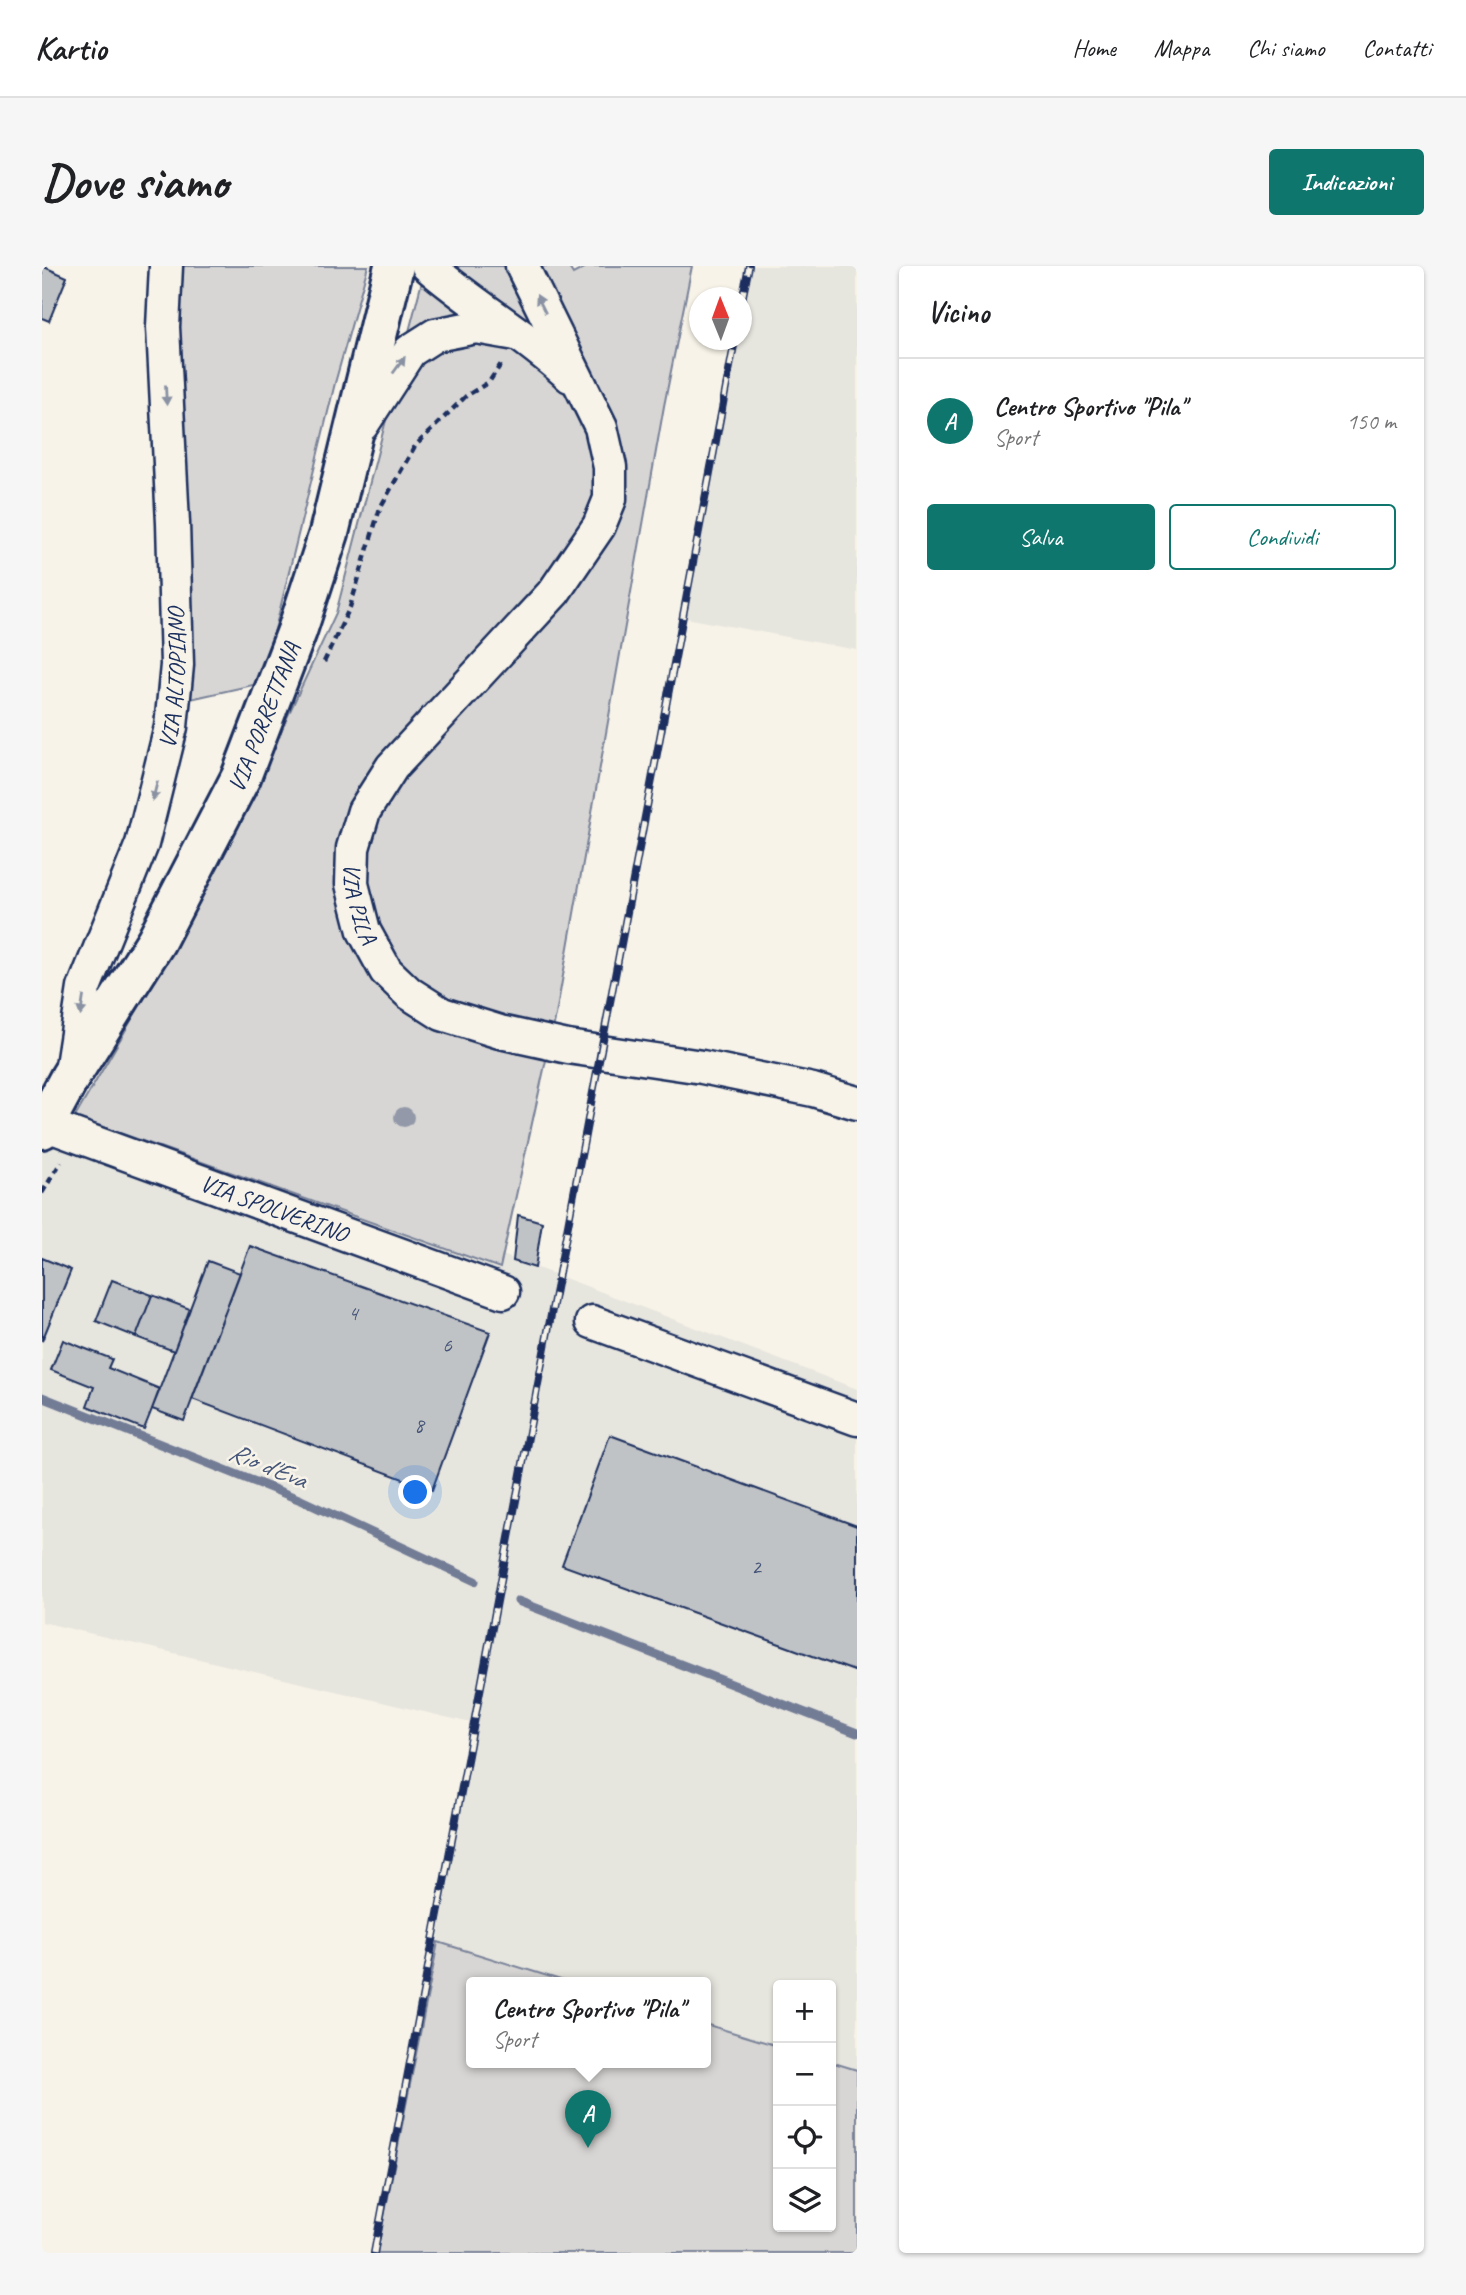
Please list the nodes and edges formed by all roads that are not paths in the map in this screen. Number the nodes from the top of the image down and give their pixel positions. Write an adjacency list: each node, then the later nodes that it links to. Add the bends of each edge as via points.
1 (166, 266): 8 (street, VIA ALTOPIANO, one-way to 8, via 163,327 177,665 171,727 142,844 84,988)
2 (394, 266): 7 (main road, VIA PORRETTANA)
3 (428, 266): 5 (street)
4 (521, 266): 6 (street, VIA PILA, one-way to 4)
5 (516, 334): 6 (street, via 544,352); 7 (street, one-way to 5, via 410,351 435,335 475,327)
6 (581, 387): 9 (street, VIA PILA, via 601,427 610,467 610,499 599,526 554,592 393,767 364,811 353,848 352,884 364,931 386,971 442,1014 514,1035 715,1070)
7 (350, 444): 8 (main road, VIA PORRETTANA, via 329,533 241,777 156,942)
8 (70, 1077): 10 (main road, VIA PORRETTANA)
9 (857, 1103)
10 (43, 1126): 11 (street, VIA SPOLVERINO)
11 (503, 1292)
12 (592, 1322): 13 (street)
13 (857, 1419)

